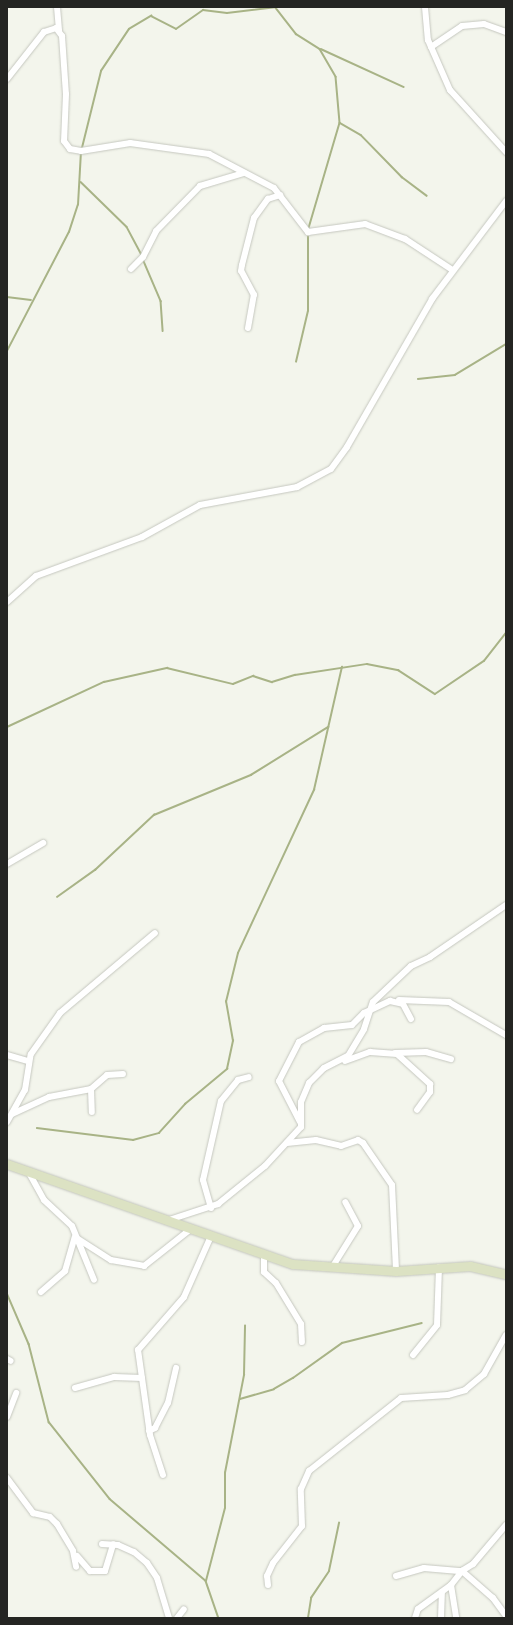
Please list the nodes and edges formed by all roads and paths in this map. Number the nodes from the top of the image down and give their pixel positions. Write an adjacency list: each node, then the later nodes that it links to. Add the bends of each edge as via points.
1 (57, 7): 3 (street)
2 (425, 7): 5 (street)
3 (59, 31): 6 (street, via 53,27 44,32); 8 (street, via 67,147 81,151 144,144 209,154)
4 (506, 32): 5 (street, via 484,24 462,26)
5 (431, 47): 7 (street, via 455,98)
6 (7, 79)
7 (506, 152)
8 (244, 173): 9 (street, via 267,184); 11 (street, via 200,186 156,232 143,257)
9 (280, 195): 12 (street, via 308,232 365,224 405,239); 13 (street, via 268,199 254,218 242,264 242,271 254,295)
10 (506, 201): 12 (street)
11 (131, 269)
12 (451, 269): 14 (street, via 347,447 331,469 297,487 200,506 142,537 36,576)
13 (248, 328)
14 (7, 602)
15 (43, 843): 16 (street)
16 (7, 864)
17 (506, 905): 20 (street, via 430,957 411,966 373,1002)
18 (155, 933): 26 (street, via 64,1010)
19 (397, 1000): 20 (street); 21 (street); 22 (street, via 449,1002)
20 (369, 1012): 27 (street, via 364,1029); 35 (street, via 352,1025 324,1028 299,1042 279,1081)
21 (411, 1019)
22 (506, 1035)
23 (395, 1053): 25 (street, via 426,1052); 27 (street, via 370,1052); 31 (street, via 430,1084 430,1092)
24 (7, 1055): 26 (street)
25 (451, 1059)
26 (28, 1061): 33 (street, via 25,1090)
27 (343, 1061): 35 (street, via 324,1068 309,1083 301,1102)
28 (123, 1074): 30 (street, via 107,1075)
29 (249, 1077): 40 (street, via 238,1080 221,1101 203,1180)
30 (91, 1089): 32 (street); 33 (street, via 49,1097)
31 (417, 1110)
32 (92, 1112)
33 (12, 1114): 34 (street)
34 (7, 1122)
35 (301, 1123): 36 (street)
36 (287, 1143): 40 (street, via 265,1166); 48 (street, via 316,1140 341,1146 358,1140 363,1143 392,1185)
37 (7, 1164): 38 (street)
38 (28, 1171): 41 (street); 44 (street, via 41,1196 67,1220)
39 (345, 1202): 47 (street, via 358,1226 338,1262)
40 (211, 1208): 41 (street)
41 (169, 1220): 42 (street)
42 (192, 1228): 43 (street); 44 (street, via 144,1266 111,1260)
43 (211, 1236): 45 (street); 56 (street, via 184,1297 139,1346)
44 (75, 1237): 50 (street); 51 (street, via 65,1271)
45 (264, 1256): 47 (street); 53 (street, via 264,1272 276,1283 301,1324)
46 (439, 1267): 48 (street); 49 (street, via 470,1266); 54 (street, via 437,1325)
47 (330, 1268): 48 (street)
48 (396, 1271)
49 (506, 1274)
50 (94, 1280)
51 (41, 1292)
52 (506, 1334): 71 (street, via 491,1364 469,1388 453,1394 400,1398 309,1471 301,1489 302,1526 273,1563 267,1576)
53 (302, 1342)
54 (413, 1355)
55 (176, 1368): 60 (street, via 168,1403 155,1428)
56 (142, 1378): 57 (street, via 114,1377); 60 (street)
57 (75, 1388)
58 (16, 1393): 59 (street)
59 (7, 1417)
60 (149, 1432): 61 (street)
61 (163, 1475)
62 (7, 1478): 66 (street, via 33,1513 50,1517 57,1524)
63 (506, 1525): 68 (street, via 473,1564)
64 (102, 1544): 65 (street)
65 (112, 1544): 66 (street, via 106,1571 90,1571); 75 (street, via 134,1552 147,1563 156,1578)
66 (73, 1553): 67 (street)
67 (76, 1567)
68 (462, 1571): 69 (street, via 424,1568); 70 (street); 74 (street, via 494,1598)
69 (396, 1576)
70 (451, 1585): 72 (street); 79 (street)
71 (268, 1586)
72 (442, 1592): 77 (street, via 418,1609); 78 (street)
73 (184, 1609): 76 (street)
74 (506, 1616)
75 (169, 1618)
76 (177, 1618)
77 (415, 1618)
78 (441, 1618)
79 (456, 1618)

